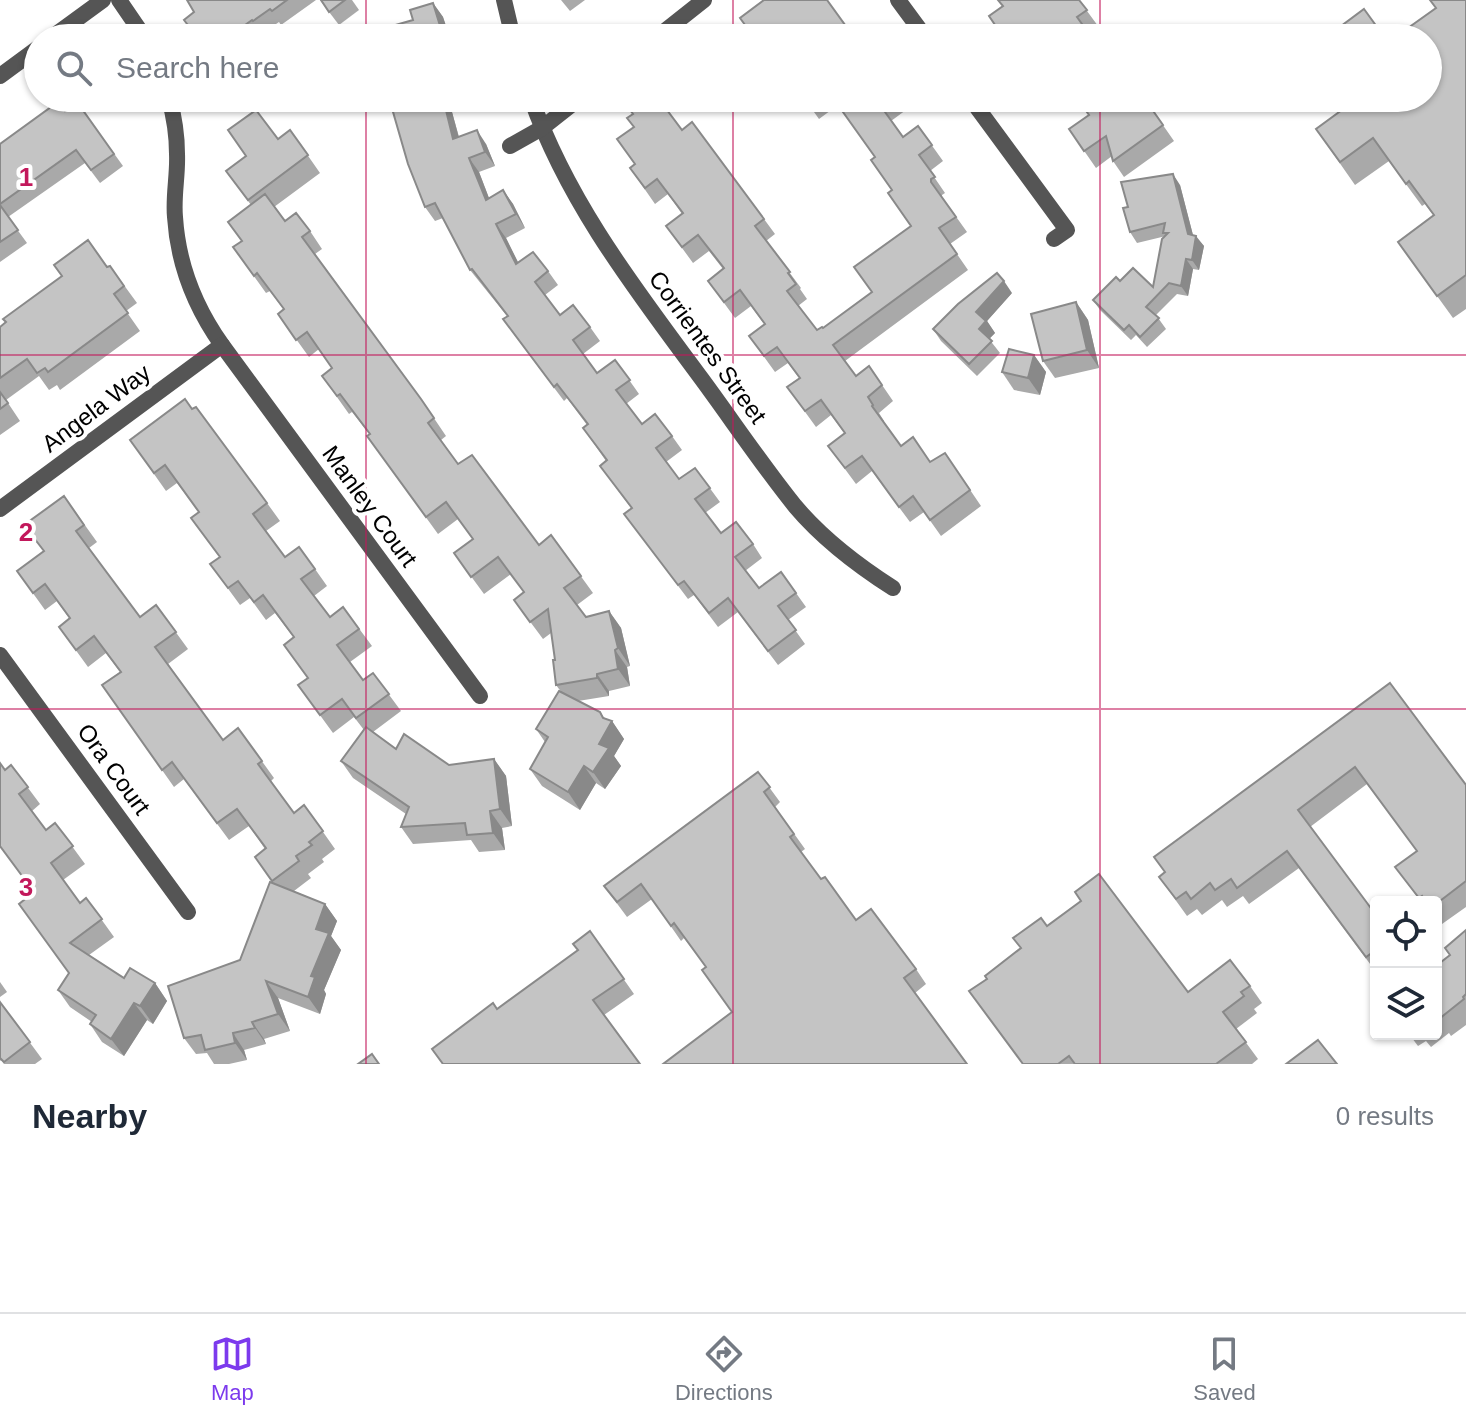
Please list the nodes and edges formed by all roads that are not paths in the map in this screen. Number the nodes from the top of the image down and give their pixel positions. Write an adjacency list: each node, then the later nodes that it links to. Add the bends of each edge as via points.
1 (103, 0): 6 (street)
2 (119, 0): 7 (street)
3 (504, 0): 8 (street)
4 (704, 0): 9 (street)
5 (898, 0): 10 (street)
6 (70, 24)
7 (135, 24)
8 (510, 24)
9 (674, 24)
10 (916, 24)
11 (24, 58): 12 (street)
12 (0, 76)
13 (173, 112): 20 (street, Manley Court, via 181,259 192,293)
14 (536, 112): 17 (street, Corrientes Street)
15 (562, 112): 17 (street)
16 (980, 112): 19 (street, via 1067,230)
17 (542, 128): 18 (street); 22 (street, Corrientes Street, via 593,228 796,507 833,544)
18 (510, 146)
19 (1054, 239)
20 (222, 345): 21 (street, Angela Way); 24 (street, Manley Court)
21 (0, 509)
22 (893, 588)
23 (0, 655): 25 (street, Ora Court)
24 (480, 696)
25 (188, 912)

